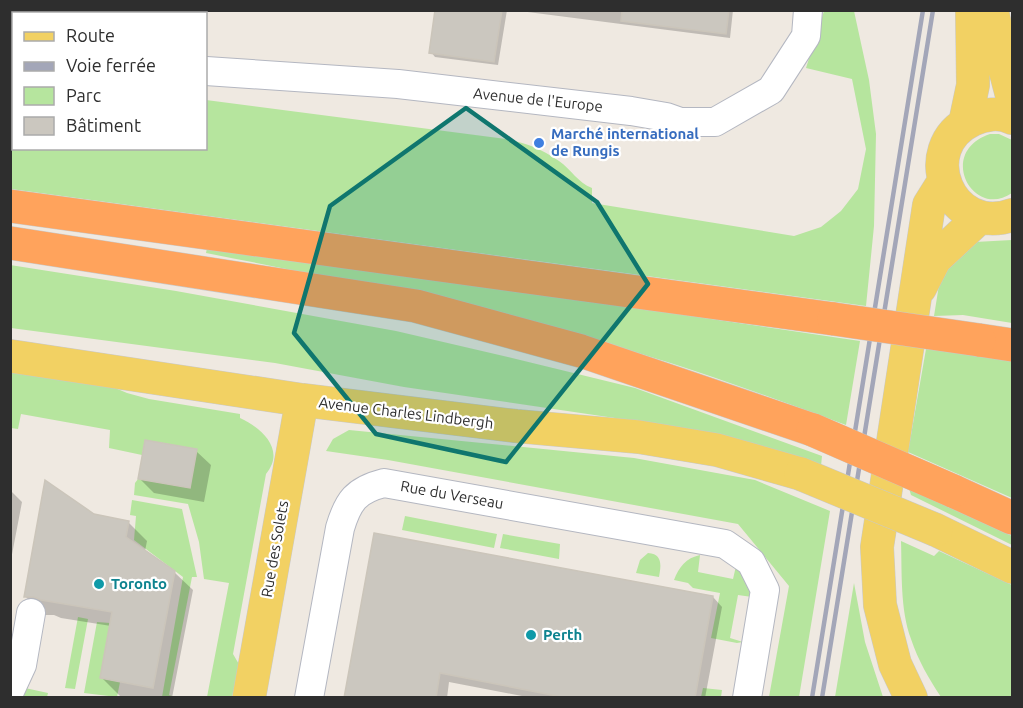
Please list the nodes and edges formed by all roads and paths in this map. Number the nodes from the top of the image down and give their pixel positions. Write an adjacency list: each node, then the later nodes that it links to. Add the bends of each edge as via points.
1 (808, 10): 4 (street, Avenue de l'Europe, via 806,36 771,90 715,122 680,122 631,111 398,84)
2 (972, 10): 7 (main road, via 973,85)
3 (993, 10): 5 (main road)
4 (207, 71)
5 (1012, 96)
6 (1012, 118): 7 (main road, via 993,114)
7 (965, 123): 8 (main road, via 945,148)
8 (944, 180): 11 (main road, via 951,197); 13 (main road, via 929,205)
9 (10, 206): 14 (highway, bridge)
10 (1012, 215): 11 (main road)
11 (980, 217): 13 (main road, via 935,259)
12 (10, 243): 17 (highway, bridge, via 416,306 581,351 813,430)
13 (915, 297): 24 (main road, via 878,547 880,605 895,664)
14 (1012, 345)
15 (10, 356): 16 (main road, Avenue Charles Lindbergh)
16 (302, 400): 18 (main road, Avenue Charles Lindbergh, bridge, via 516,426 639,436 717,450 801,474 936,530); 21 (main road, Rue des Solets)
17 (1012, 518)
18 (1012, 567)
19 (32, 613): 20 (street, via 22,665)
20 (10, 691)
21 (249, 698)
22 (309, 698): 23 (street, Rue du Verseau, via 345,510 372,486 384,483 725,544 751,562 765,590)
23 (747, 698)
24 (911, 698)

